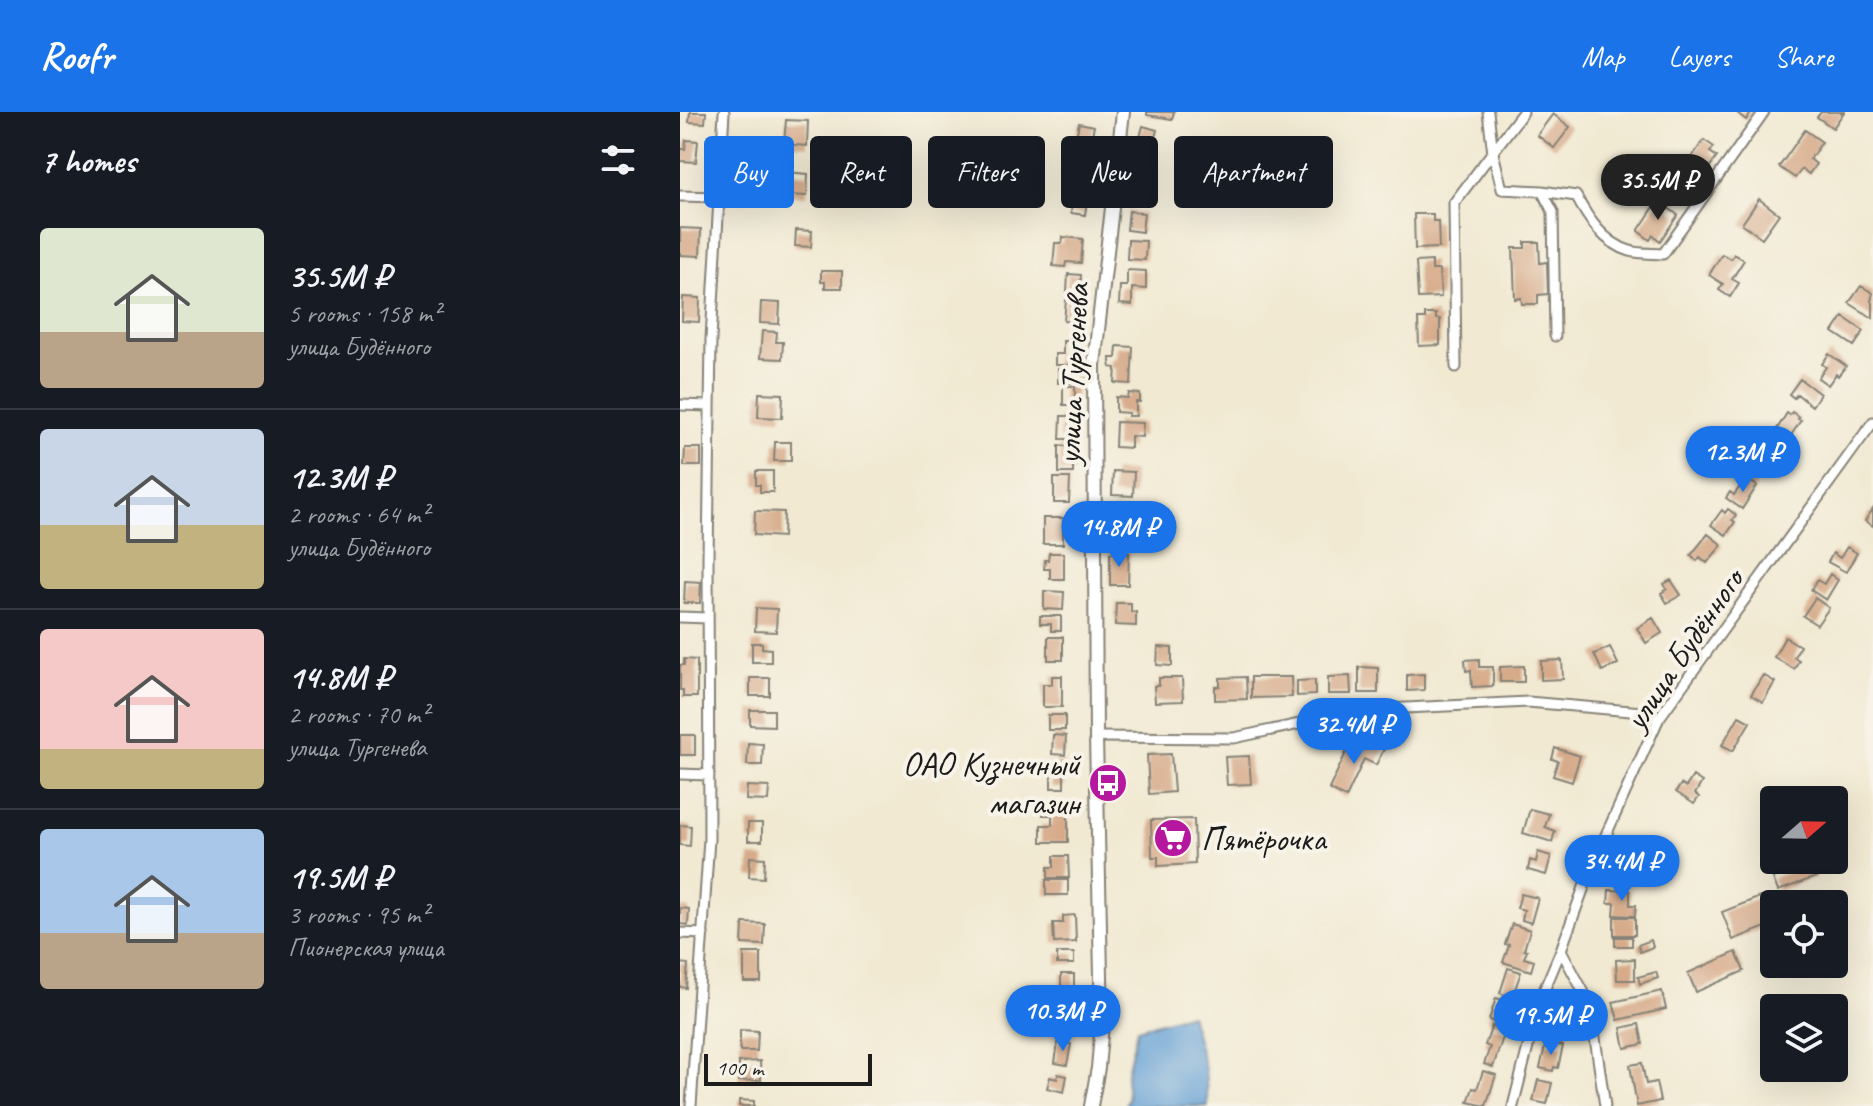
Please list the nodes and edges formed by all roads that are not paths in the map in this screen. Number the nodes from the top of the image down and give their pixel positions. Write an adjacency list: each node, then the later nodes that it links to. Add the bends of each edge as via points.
1 (724, 112): 6 (street)
2 (1123, 112): 20 (street, улица Тургенева, via 1094,365)
3 (1488, 112): 7 (street)
4 (1523, 112): 7 (street)
5 (1764, 112): 8 (street, via 1663,254 1631,252 1608,240 1576,196)
6 (723, 136)
7 (1493, 153): 8 (street, via 1502,189); 13 (street, via 1454,203)
8 (1542, 191): 12 (street, via 1553,212)
9 (680, 196): 10 (street)
10 (704, 197)
11 (718, 208): 15 (street)
12 (1555, 336)
13 (1456, 367)
14 (680, 405): 15 (street)
15 (710, 406): 18 (street)
16 (1873, 422): 19 (street, улица Будённого)
17 (680, 617): 18 (street)
18 (708, 618): 22 (street)
19 (1659, 718): 20 (street, via 1528,702 1365,710 1234,738); 25 (street, улица Будённого, via 1591,868)
20 (1096, 737): 27 (street, улица Тургенева, via 1102,1024)
21 (680, 774): 22 (street)
22 (709, 775): 24 (street)
23 (680, 933): 24 (street)
24 (703, 934): 26 (street)
25 (1561, 950): 28 (street, улица Будённого, via 1540,1000); 29 (street, via 1590,1004)
26 (691, 1106)
27 (1091, 1106)
28 (1513, 1106)
29 (1605, 1106)

